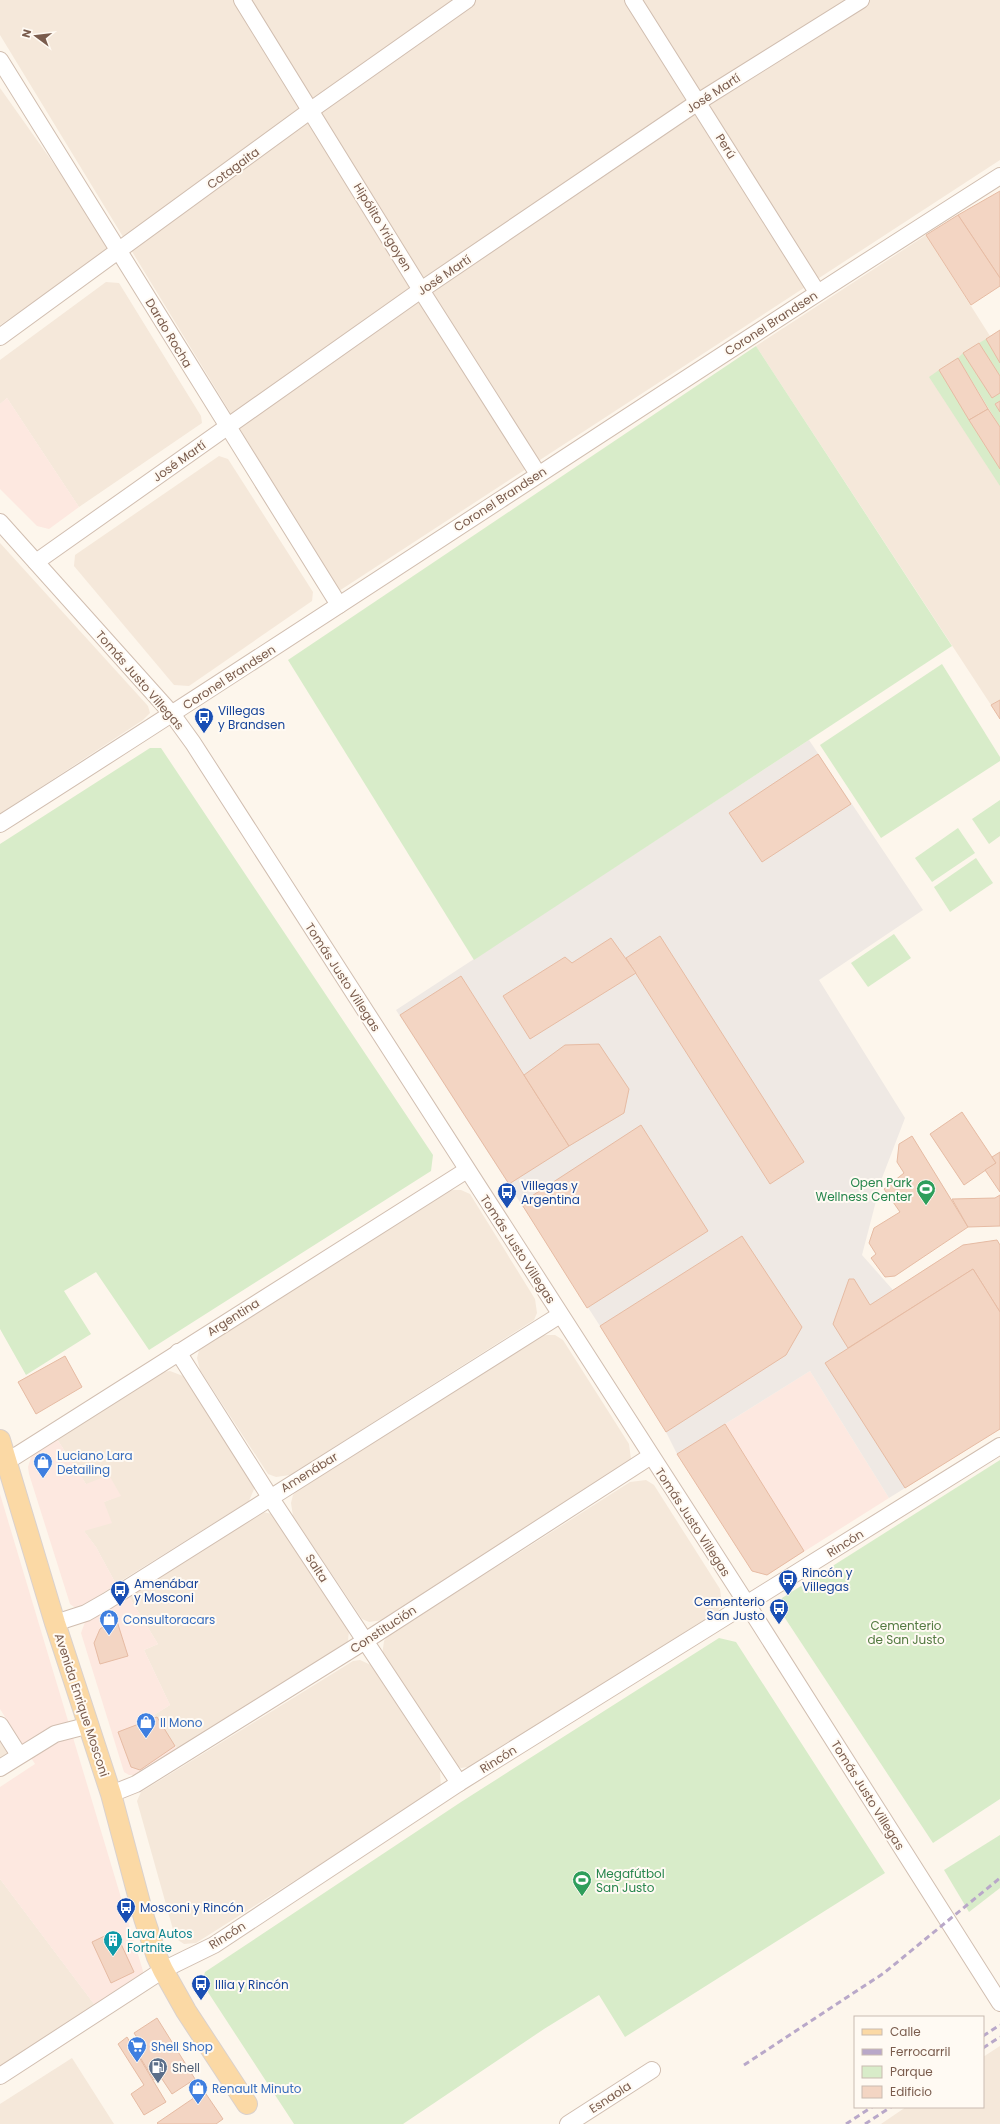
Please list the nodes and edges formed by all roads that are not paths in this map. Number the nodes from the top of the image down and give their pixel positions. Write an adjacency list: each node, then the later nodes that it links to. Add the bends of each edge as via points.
1 (242, 0): 7 (street, Hipólito Yrigoyen)
2 (467, 0): 7 (street, Cotagaita)
3 (633, 0): 6 (street, Perú)
4 (861, 0): 6 (street, José Martí)
5 (0, 60): 9 (street, Dardo Rocha)
6 (698, 102): 10 (street, José Martí); 11 (street, Perú)
7 (311, 110): 9 (street, Cotagaita); 10 (street, Hipólito Yrigoyen)
8 (1000, 176): 11 (street, Coronel Brandsen)
9 (119, 251): 12 (street, Cotagaita); 13 (street, Dardo Rocha)
10 (421, 290): 13 (street, José Martí); 14 (street, Hipólito Yrigoyen)
11 (818, 292): 14 (street, Coronel Brandsen)
12 (0, 337)
13 (227, 427): 16 (street, José Martí); 17 (street, Dardo Rocha)
14 (538, 474): 17 (street, Coronel Brandsen)
15 (0, 522): 16 (street, Tomás Justo Villegas)
16 (36, 562): 18 (street, Tomás Justo Villegas)
17 (339, 605): 18 (street, Coronel Brandsen)
18 (172, 714): 19 (street, Coronel Brandsen); 20 (street, Tomás Justo Villegas)
19 (0, 824)
20 (467, 1170): 21 (street, Tomás Justo Villegas); 22 (street, Argentina)
21 (560, 1315): 25 (street, Tomás Justo Villegas); 27 (street, Amenábar)
22 (178, 1352): 26 (street, Argentina); 27 (street, Salta)
23 (0, 1440): 26 (main road, Avenida Enrique Mosconi)
24 (1000, 1446): 28 (street, Rincón)
25 (651, 1456): 28 (street, Tomás Justo Villegas); 30 (street, Constitución)
26 (3, 1464): 29 (main road, Avenida Enrique Mosconi)
27 (270, 1497): 29 (street, Amenábar, via 107,1601 86,1613); 30 (street, Salta)
28 (747, 1604): 35 (street, Rincón); 38 (street, Tomás Justo Villegas)
29 (55, 1623): 32 (main road, Avenida Enrique Mosconi)
30 (365, 1641): 35 (street, Salta); 36 (street, Constitución, via 136,1784)
31 (0, 1725): 33 (street)
32 (90, 1725): 33 (street, via 56,1734); 36 (main road, Avenida Enrique Mosconi)
33 (19, 1755): 34 (street)
34 (0, 1768)
35 (459, 1783): 37 (street, Rincón, via 214,1945)
36 (111, 1794): 37 (main road, Avenida Enrique Mosconi, via 144,1918)
37 (163, 1970): 40 (street, Rincón); 41 (main road, Avenida Enrique Mosconi, via 186,2011)
38 (1000, 2003)
39 (652, 2070): 42 (street, Esnaola)
40 (0, 2076)
41 (247, 2104)
42 (568, 2124)

